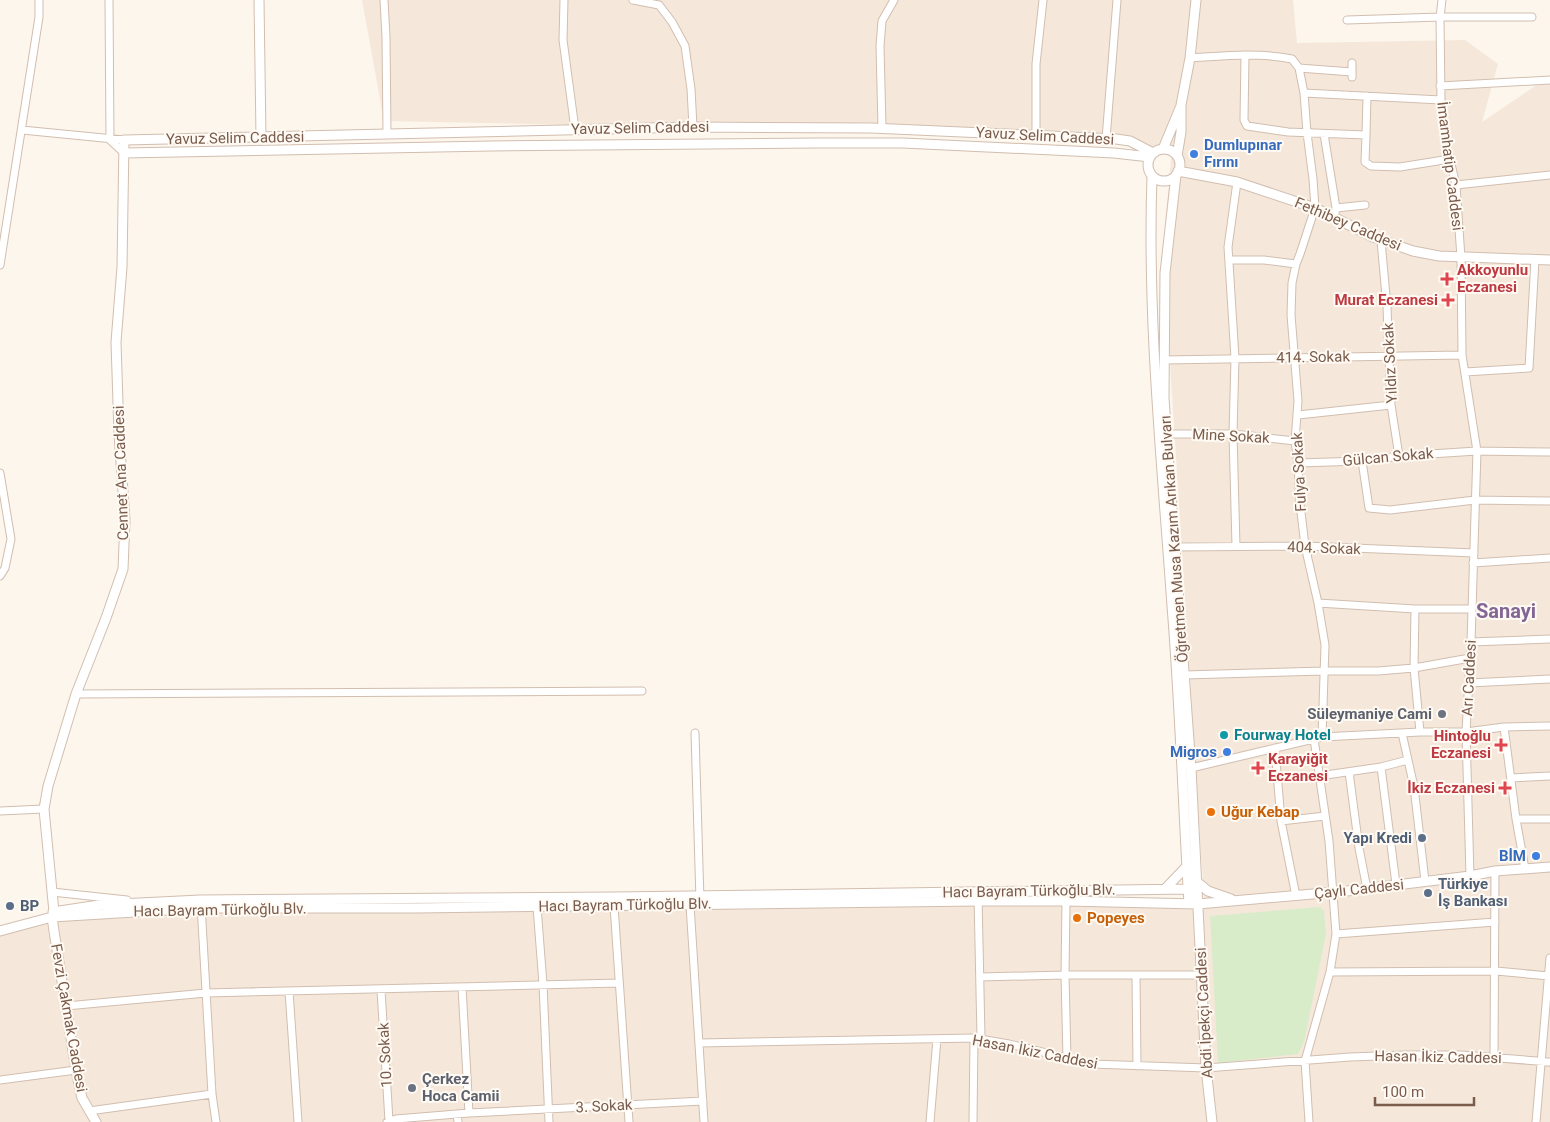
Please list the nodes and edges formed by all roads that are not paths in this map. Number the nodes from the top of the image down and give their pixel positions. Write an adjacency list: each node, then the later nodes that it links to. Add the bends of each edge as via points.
1 (39, 0): 29 (street)
2 (109, 0): 37 (street)
3 (259, 0): 35 (street)
4 (384, 0): 31 (street)
5 (564, 0): 28 (street, via 563,40)
6 (633, 0): 12 (street)
7 (894, 0): 27 (street, via 882,21)
8 (1043, 0): 34 (street, via 1036,64)
9 (1117, 0): 36 (street)
10 (1196, 0): 17 (street)
11 (1442, 0): 13 (street, İmamhatip Caddesi)
12 (660, 2): 26 (street, via 685,46)
13 (1440, 17): 14 (street); 15 (street); 21 (street, İmamhatip Caddesi)
14 (1532, 17)
15 (1347, 20)
16 (1245, 55): 17 (street); 19 (street, via 1292,59); 30 (street, via 1244,120 1247,126)
17 (1190, 58): 25 (street)
18 (1352, 63): 19 (street, via 1352,74)
19 (1299, 68): 22 (street, Fulya Sokak)
20 (1550, 80): 21 (street)
21 (1440, 86): 24 (street, İmamhatip Caddesi)
22 (1304, 93): 23 (street); 30 (street, Fulya Sokak)
23 (1367, 96): 24 (street); 33 (street)
24 (1441, 100): 44 (street, İmamhatip Caddesi)
25 (1181, 105): 40 (street); 43 (street)
26 (693, 127): 27 (street, Yavuz Selim Caddesi); 28 (street, Yavuz Selim Caddesi); 39 (street)
27 (882, 128): 34 (street, Yavuz Selim Caddesi)
28 (574, 129): 31 (street, Yavuz Selim Caddesi)
29 (22, 130): 37 (street); 60 (street)
30 (1307, 133): 32 (street); 51 (street, Fulya Sokak)
31 (387, 134): 35 (street, Yavuz Selim Caddesi)
32 (1324, 134): 33 (street); 52 (street)
33 (1366, 135): 44 (street, via 1365,162 1372,166 1400,167)
34 (1036, 136): 36 (street, Yavuz Selim Caddesi)
35 (261, 137): 38 (street, Yavuz Selim Caddesi)
36 (1106, 139): 42 (street, Yavuz Selim Caddesi, via 1130,142)
37 (110, 140): 38 (street); 41 (street)
38 (124, 140): 41 (street, Cennet Ana Caddesi)
39 (695, 144): 41 (street, Yavuz Selim Caddesi); 42 (street, Yavuz Selim Caddesi, via 904,143)
40 (1163, 149): 42 (street); 43 (street)
41 (124, 153): 100 (street, Cennet Ana Caddesi, via 122,267 116,342 118,434 126,520 123,569)
42 (1152, 155): 47 (street, via 1148,167)
43 (1177, 156): 45 (street, via 1180,165)
44 (1450, 159): 49 (street, İmamhatip Caddesi)
45 (1177, 173): 47 (street, via 1167,180); 48 (street, Fethibey Caddesi); 65 (street, Öğretmen Musa Kazım Arıkan Bulvarı, via 1165,273)
46 (1550, 175): 49 (street)
47 (1152, 176): 69 (street, Öğretmen Musa Kazım Arıkan Bulvarı, via 1153,322)
48 (1237, 182): 51 (street, Fethibey Caddesi); 57 (street, via 1228,247)
49 (1456, 185): 55 (street, İmamhatip Caddesi)
50 (1366, 205): 52 (street)
51 (1314, 208): 53 (street, Fethibey Caddesi); 59 (street, Fulya Sokak)
52 (1336, 208): 53 (street)
53 (1334, 218): 54 (street, Fethibey Caddesi)
54 (1381, 241): 55 (street, Fethibey Caddesi, via 1413,251); 62 (street, Yıldız Sokak)
55 (1461, 258): 56 (street, Fethibey Caddesi); 61 (street, İmamhatip Caddesi)
56 (1535, 259): 58 (street, Fethibey Caddesi); 66 (street, via 1529,368)
57 (1230, 260): 59 (street); 64 (street)
58 (1550, 260)
59 (1296, 264): 63 (street, Fulya Sokak, via 1291,307)
60 (0, 265)
61 (1462, 355): 62 (street, 414. Sokak); 66 (street, İmamhatip Caddesi)
62 (1388, 356): 63 (street, 414. Sokak); 67 (street, Yıldız Sokak)
63 (1294, 357): 64 (street, 414. Sokak); 68 (street, Fulya Sokak)
64 (1235, 358): 65 (street, 414. Sokak); 70 (street)
65 (1164, 360): 69 (street, Öğretmen Musa Kazım Arıkan Bulvarı)
66 (1465, 372): 72 (street, İmamhatip Caddesi)
67 (1391, 405): 68 (street); 74 (street, Yıldız Sokak)
68 (1298, 415): 71 (street, Fulya Sokak)
69 (1163, 434): 70 (street, Mine Sokak); 81 (street, Öğretmen Musa Kazım Arıkan Bulvarı); 111 (street, Öğretmen Musa Kazım Arıkan Bulvarı, via 1172,602)
70 (1233, 434): 71 (street, Mine Sokak); 82 (street)
71 (1295, 441): 76 (street, Fulya Sokak)
72 (1477, 451): 73 (street, Gülcan Sokak); 74 (street, Gülcan Sokak); 79 (street, Arı Caddesi)
73 (1550, 452)
74 (1399, 456): 75 (street, Gülcan Sokak)
75 (1362, 461): 76 (street, Gülcan Sokak); 79 (street, via 1369,508 1390,510)
76 (1298, 463): 83 (street, Fulya Sokak)
77 (0, 472): 78 (street)
78 (2, 495): 87 (street, via 11,539 5,568)
79 (1476, 500): 80 (street); 84 (street, Arı Caddesi)
80 (1550, 501)
81 (1175, 546): 82 (street, 404. Sokak); 96 (street, Öğretmen Musa Kazım Arıkan Bulvarı)
82 (1236, 546): 83 (street, 404. Sokak)
83 (1305, 546): 84 (street, 404. Sokak); 88 (street, Fulya Sokak)
84 (1474, 553): 86 (street, Arı Caddesi)
85 (1550, 558): 86 (street)
86 (1473, 563): 90 (street, Arı Caddesi)
87 (0, 576)
88 (1318, 603): 89 (street); 95 (street, Fulya Sokak, via 1325,645)
89 (1415, 609): 90 (street); 94 (street)
90 (1471, 609): 92 (street, Arı Caddesi)
91 (1550, 639): 92 (street)
92 (1471, 642): 93 (street, Arı Caddesi)
93 (1470, 658): 94 (street); 98 (street, Arı Caddesi)
94 (1414, 668): 95 (street); 103 (street)
95 (1324, 671): 96 (street); 107 (street, Fulya Sokak)
96 (1184, 675): 111 (street, Öğretmen Musa Kazım Arıkan Bulvarı)
97 (1550, 679): 98 (street)
98 (1469, 683): 104 (street, Arı Caddesi)
99 (642, 691): 100 (street)
100 (76, 694): 116 (street, Cennet Ana Caddesi)
101 (1550, 726): 102 (street)
102 (1504, 728): 104 (street); 115 (street)
103 (1420, 732): 104 (street); 106 (street)
104 (1466, 732): 126 (street, Arı Caddesi)
105 (695, 733): 137 (street)
106 (1402, 733): 107 (street); 109 (street)
107 (1318, 738): 108 (street); 113 (street, Fulya Sokak)
108 (1275, 748): 111 (street); 121 (street)
109 (1408, 760): 110 (street); 127 (street)
110 (1381, 767): 112 (street); 129 (street)
111 (1187, 769): 122 (street, Öğretmen Musa Kazım Arıkan Bulvarı); 128 (street, Öğretmen Musa Kazım Arıkan Bulvarı)
112 (1349, 772): 113 (street); 130 (street)
113 (1319, 776): 118 (street, Fulya Sokak)
114 (1550, 776): 115 (street)
115 (1511, 778): 119 (street)
116 (44, 809): 117 (street); 133 (street, Cennet Ana Caddesi)
117 (0, 811)
118 (1325, 816): 121 (street); 134 (street, Fulya Sokak)
119 (1516, 819): 120 (street); 124 (street)
120 (1550, 819)
121 (1281, 822): 136 (street)
122 (1187, 866): 131 (street); 132 (street, Öğretmen Musa Kazım Arıkan Bulvarı)
123 (1550, 866): 124 (street, Çaylı Caddesi)
124 (1525, 869): 125 (street, Çaylı Caddesi)
125 (1495, 871): 126 (street, Çaylı Caddesi); 147 (street)
126 (1470, 876): 127 (street, Çaylı Caddesi)
127 (1425, 881): 129 (street, Çaylı Caddesi)
128 (1197, 882): 139 (street, via 1208,891); 143 (street, Öğretmen Musa Kazım Arıkan Bulvarı)
129 (1396, 884): 130 (street, Çaylı Caddesi)
130 (1367, 888): 134 (street, Çaylı Caddesi)
131 (1165, 889): 132 (street, Hacı Bayram Türkoğlu Blv.); 135 (street, Hacı Bayram Türkoğlu Blv.)
132 (1188, 889): 143 (street, Öğretmen Musa Kazım Arıkan Bulvarı)
133 (52, 892): 140 (street); 146 (street, Cennet Ana Caddesi)
134 (1333, 892): 136 (street, Çaylı Caddesi); 150 (street, Fulya Sokak)
135 (978, 896): 137 (street, Hacı Bayram Türkoğlu Blv.); 138 (street, Hacı Bayram Türkoğlu Blv.); 158 (street)
136 (1296, 896): 139 (street, Çaylı Caddesi)
137 (700, 900): 141 (street, Hacı Bayram Türkoğlu Blv.); 142 (street, Hacı Bayram Türkoğlu Blv.)
138 (1066, 901): 143 (street, Hacı Bayram Türkoğlu Blv.); 154 (street)
139 (1236, 901): 143 (street, Çaylı Caddesi)
140 (152, 902): 141 (street, Hacı Bayram Türkoğlu Blv.); 146 (street, Hacı Bayram Türkoğlu Blv., via 99,905)
141 (201, 904): 144 (street, Hacı Bayram Türkoğlu Blv., via 417,908); 146 (street, Hacı Bayram Türkoğlu Blv.); 165 (street)
142 (690, 904): 145 (street, Hacı Bayram Türkoğlu Blv.); 169 (street)
143 (1194, 904): 155 (street, Abdi İpekçi Caddesi)
144 (537, 906): 145 (street, Hacı Bayram Türkoğlu Blv.); 160 (street)
145 (614, 906): 159 (street)
146 (53, 914): 148 (street); 149 (street); 166 (street, Fevzi Çakmak Caddesi)
147 (1495, 922): 150 (street); 153 (street)
148 (0, 926)
149 (0, 931)
150 (1336, 934): 152 (street, Fulya Sokak)
151 (1550, 958): 157 (street)
152 (1330, 972): 153 (street); 172 (street, Fulya Sokak)
153 (1496, 972): 157 (street); 170 (street)
154 (1065, 975): 156 (street); 158 (street); 171 (street)
155 (1201, 975): 156 (street); 176 (street, Abdi İpekçi Caddesi)
156 (1136, 976): 175 (street)
157 (1549, 976): 161 (street)
158 (980, 978): 167 (street)
159 (619, 983): 160 (street); 181 (street)
160 (543, 984): 162 (street); 182 (street)
161 (1549, 987): 173 (street)
162 (462, 988): 163 (street); 184 (street)
163 (381, 990): 164 (street); 189 (street, 10. Sokak)
164 (289, 991): 165 (street); 188 (street)
165 (206, 993): 166 (street); 179 (street)
166 (66, 1006): 177 (street, Fevzi Çakmak Caddesi)
167 (978, 1038): 168 (street, Hasan İkiz Caddesi); 171 (street, Hasan İkiz Caddesi); 194 (street)
168 (937, 1039): 169 (street, Hasan İkiz Caddesi); 193 (street)
169 (699, 1044): 180 (street)
170 (1494, 1058): 172 (street, Hasan İkiz Caddesi, via 1405,1055); 173 (street, Hasan İkiz Caddesi)
171 (1067, 1059): 175 (street, Hasan İkiz Caddesi)
172 (1305, 1061): 176 (street, Hasan İkiz Caddesi); 197 (street, Fulya Sokak)
173 (1542, 1061): 174 (street, Hasan İkiz Caddesi); 198 (street)
174 (1550, 1062)
175 (1137, 1066): 176 (street, Hasan İkiz Caddesi)
176 (1206, 1068): 195 (street, Abdi İpekçi Caddesi); 196 (street)
177 (76, 1070): 178 (street); 183 (street, Fevzi Çakmak Caddesi, via 82,1098)
178 (0, 1080)
179 (212, 1094): 183 (street); 187 (street)
180 (703, 1101): 181 (street, 3. Sokak); 192 (street)
181 (628, 1105): 182 (street, 3. Sokak); 191 (street)
182 (548, 1109): 184 (street, 3. Sokak); 190 (street)
183 (89, 1111): 186 (street, Fevzi Çakmak Caddesi)
184 (469, 1113): 185 (street, 3. Sokak)
185 (458, 1118): 189 (street, 3. Sokak, via 396,1119)
186 (96, 1122)
187 (216, 1122)
188 (298, 1122)
189 (388, 1122)
190 (549, 1122)
191 (629, 1122)
192 (704, 1122)
193 (930, 1122)
194 (974, 1122)
195 (1212, 1122)
196 (1216, 1122)
197 (1309, 1122)
198 (1536, 1122)

